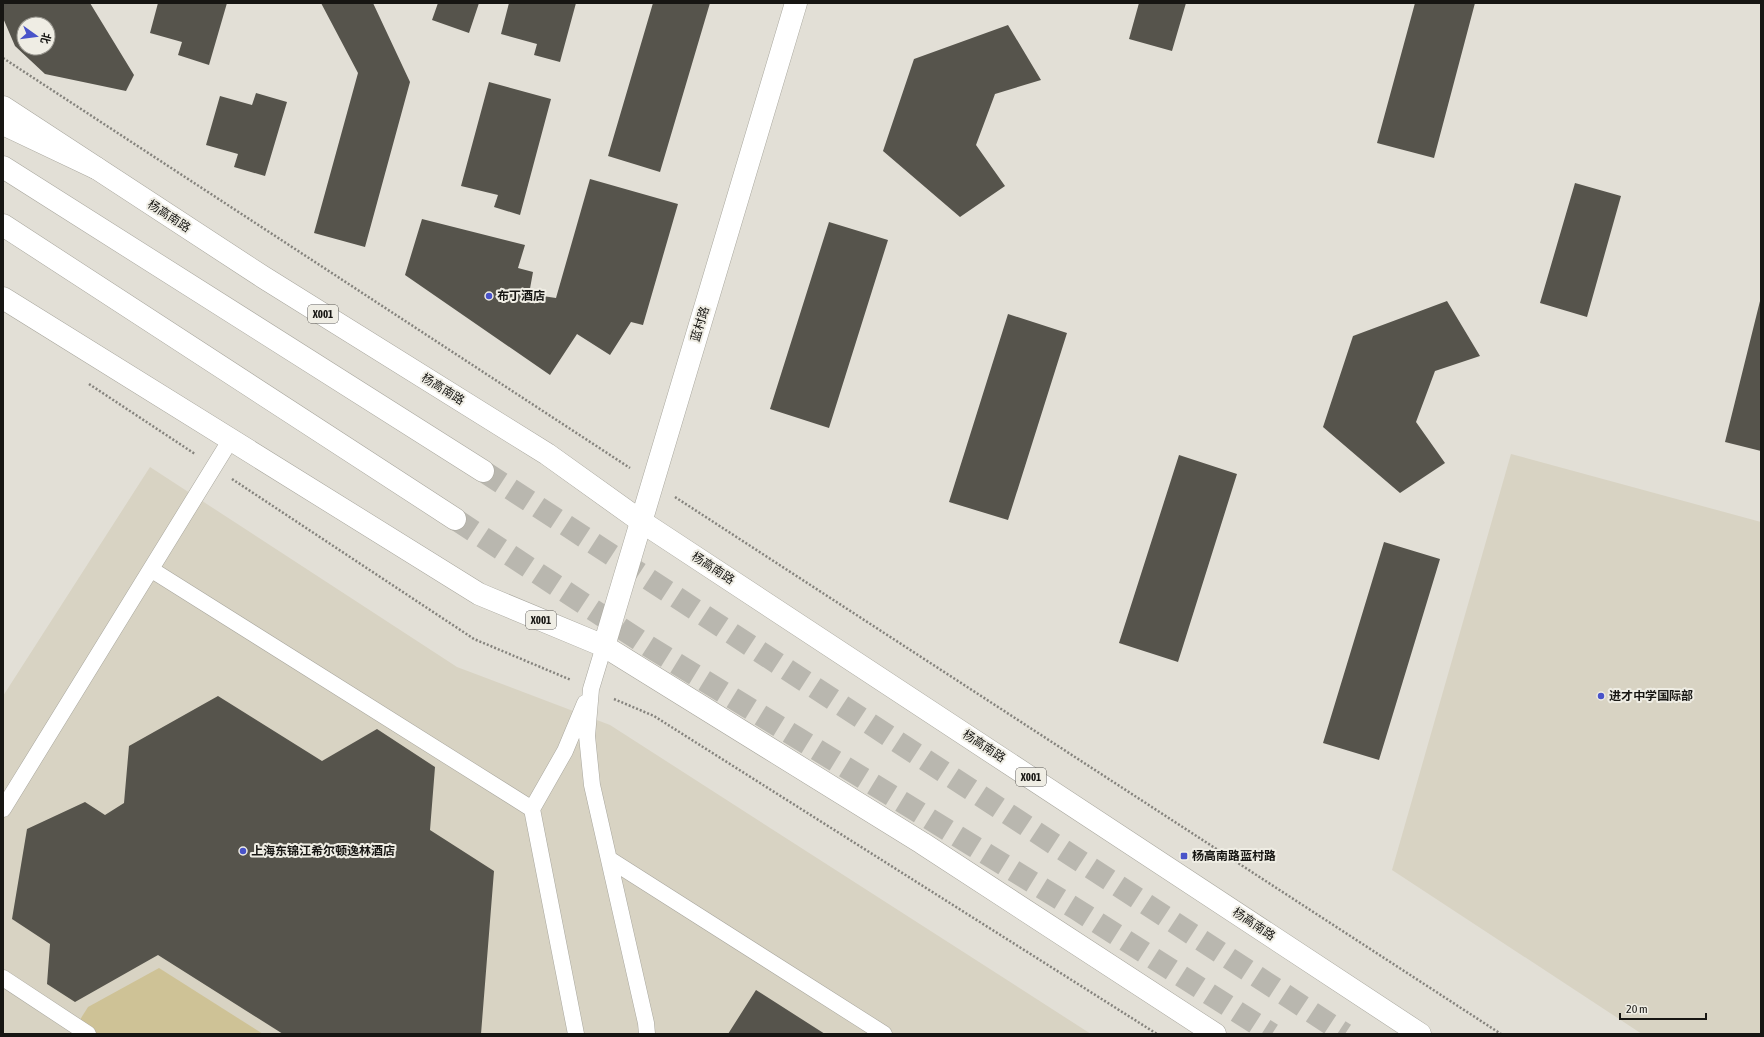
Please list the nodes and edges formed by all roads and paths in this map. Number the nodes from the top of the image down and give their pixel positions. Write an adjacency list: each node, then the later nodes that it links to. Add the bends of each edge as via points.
1 (796, 3): 11 (main road, 蓝村路)
2 (3, 58): 11 (path)
3 (3, 107): 6 (main road, 杨高南路 / X001)
4 (3, 124): 6 (main road)
5 (3, 167): 10 (main road)
6 (96, 168): 13 (main road, 杨高南路 / X001, via 263,277 548,454)
7 (3, 225): 12 (main road)
8 (3, 298): 9 (main road, X001)
9 (231, 439): 14 (lane); 15 (main road, X001, via 479,594)
10 (483, 471)
11 (653, 483): 13 (main road, 蓝村路); 27 (path)
12 (455, 518)
13 (642, 522): 15 (main road, 蓝村路); 26 (main road, 杨高南路 / X001)
14 (152, 570): 17 (lane); 18 (lane)
15 (604, 646): 16 (lane); 25 (main road, X001, via 922,843)
16 (591, 689): 18 (lane, via 565,751); 19 (lane, via 587,736 591,778)
17 (3, 809)
18 (532, 809): 22 (lane)
19 (609, 859): 23 (lane); 24 (lane)
20 (3, 978): 21 (lane)
21 (88, 1034)
22 (576, 1034)
23 (647, 1034)
24 (884, 1034)
25 (1215, 1034)
26 (1420, 1034)
27 (1501, 1034)

